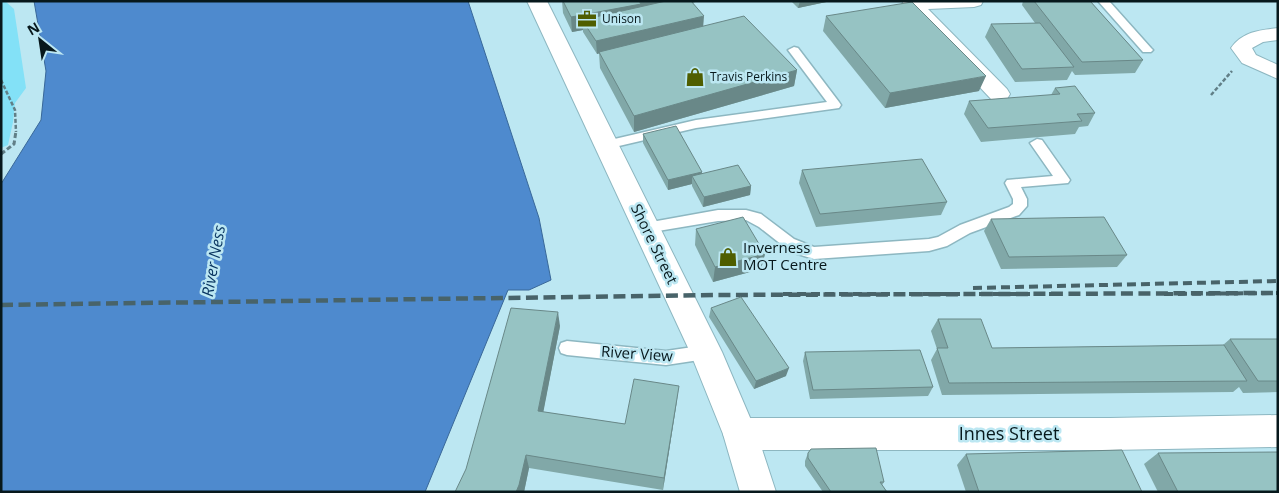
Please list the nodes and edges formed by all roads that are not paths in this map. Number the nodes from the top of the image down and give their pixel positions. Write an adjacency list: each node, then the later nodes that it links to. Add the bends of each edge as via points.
1 (537, 1): 10 (street, Shore Street)
2 (974, 1): 8 (street, via 908,4)
3 (1103, 1): 6 (lane)
4 (1278, 34): 7 (street, via 1245,42 1241,48 1249,59)
5 (794, 50): 10 (lane, via 835,105 696,124)
6 (1147, 50)
7 (1278, 73)
8 (1000, 94)
9 (1037, 142): 11 (lane, via 1063,180 1012,183 1020,198 1020,206 1014,211 929,245 804,252 746,215)
10 (606, 145): 11 (street, Shore Street)
11 (646, 228): 13 (street, Shore Street)
12 (567, 348): 13 (lane, River View, via 666,358)
13 (706, 352): 15 (street, Shore Street)
14 (1278, 431): 15 (street, Innes Street, via 1114,442)
15 (740, 434): 16 (street, Shore Street)
16 (758, 492)

